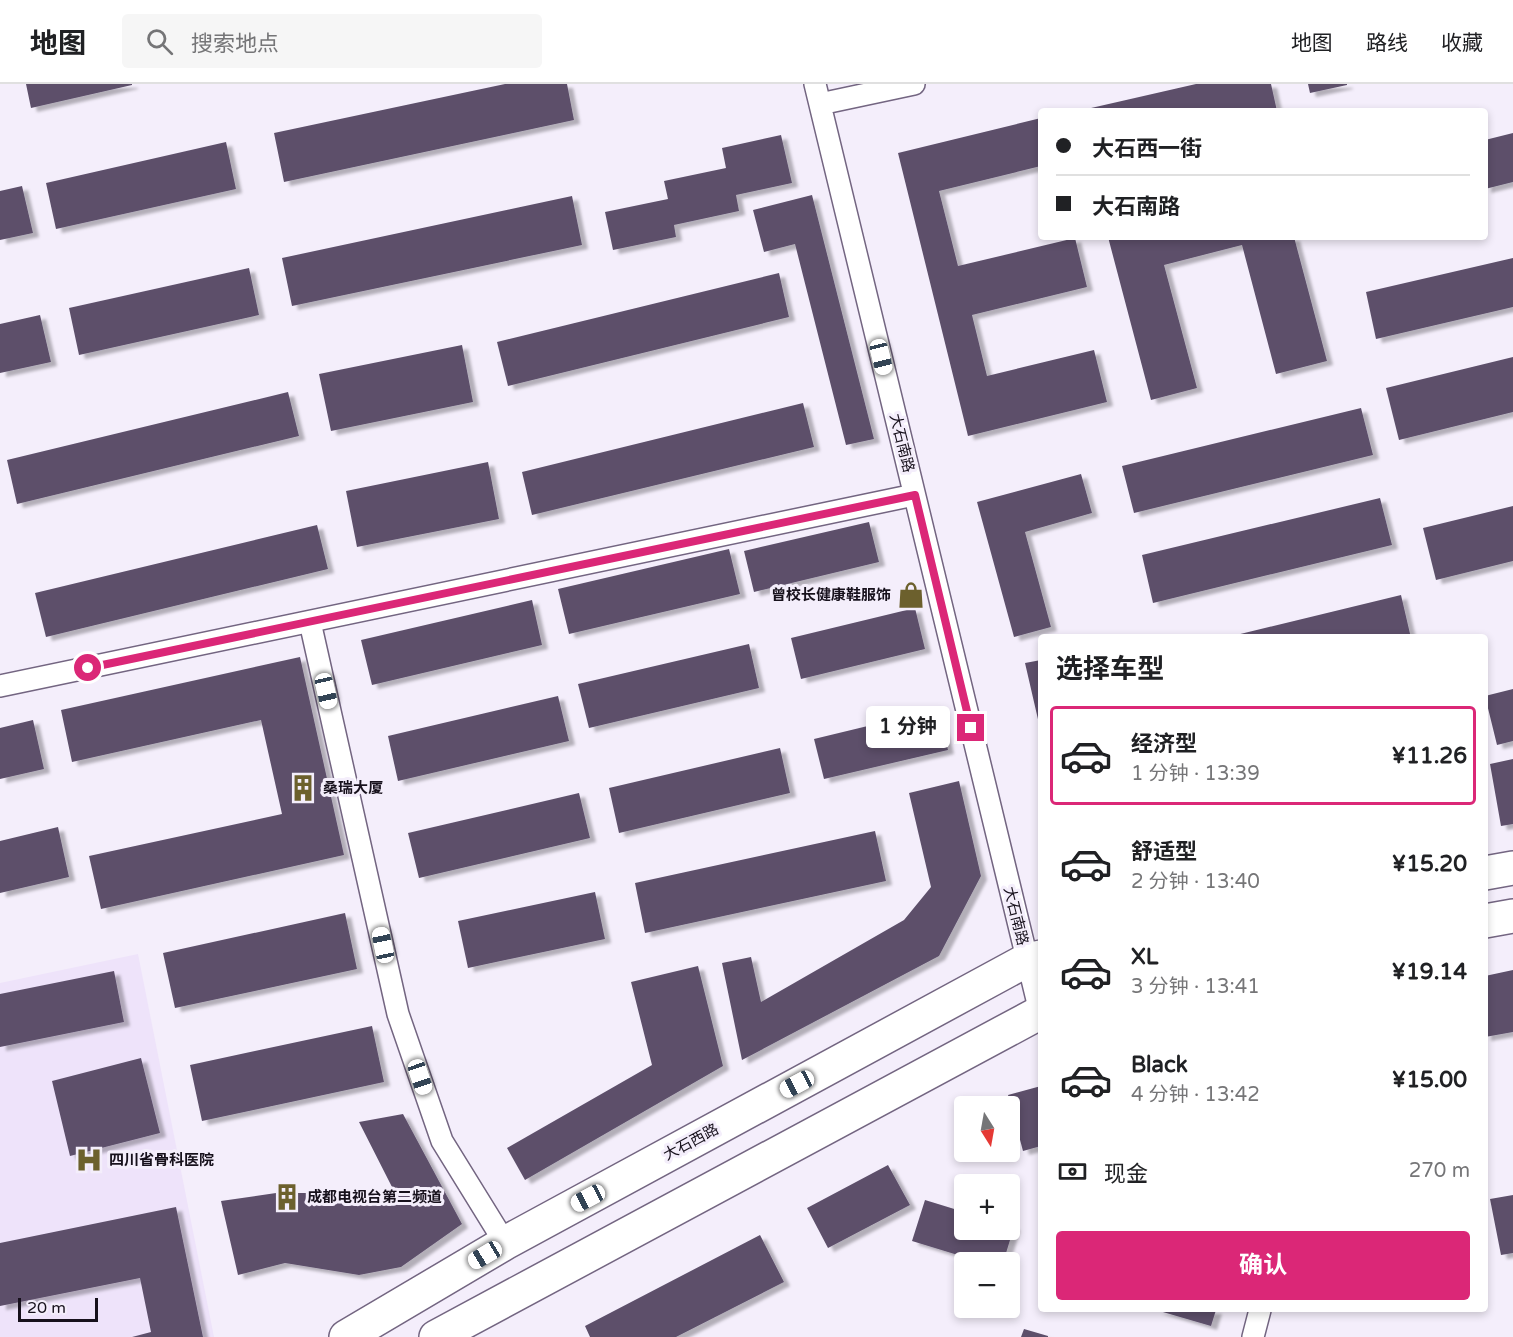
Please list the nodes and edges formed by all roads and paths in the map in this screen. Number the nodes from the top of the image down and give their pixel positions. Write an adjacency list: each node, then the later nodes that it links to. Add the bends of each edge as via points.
1 (914, 84): 2 (street)
2 (818, 94): 3 (street, 大石南路)
3 (915, 495): 4 (street); 10 (street, 大石南路)
4 (310, 622): 5 (street); 13 (street, via 398,1014 442,1141)
5 (0, 686)
6 (1513, 868): 7 (main road)
7 (1488, 872)
8 (1513, 916): 9 (main road)
9 (1488, 920)
10 (1034, 959): 11 (street, 大石南路); 13 (main road, 大石西路)
11 (1038, 989)
12 (1038, 1014): 16 (main road)
13 (505, 1243): 15 (main road, 大石西路)
14 (1259, 1312): 17 (street)
15 (346, 1337)
16 (436, 1337)
17 (1252, 1337)

